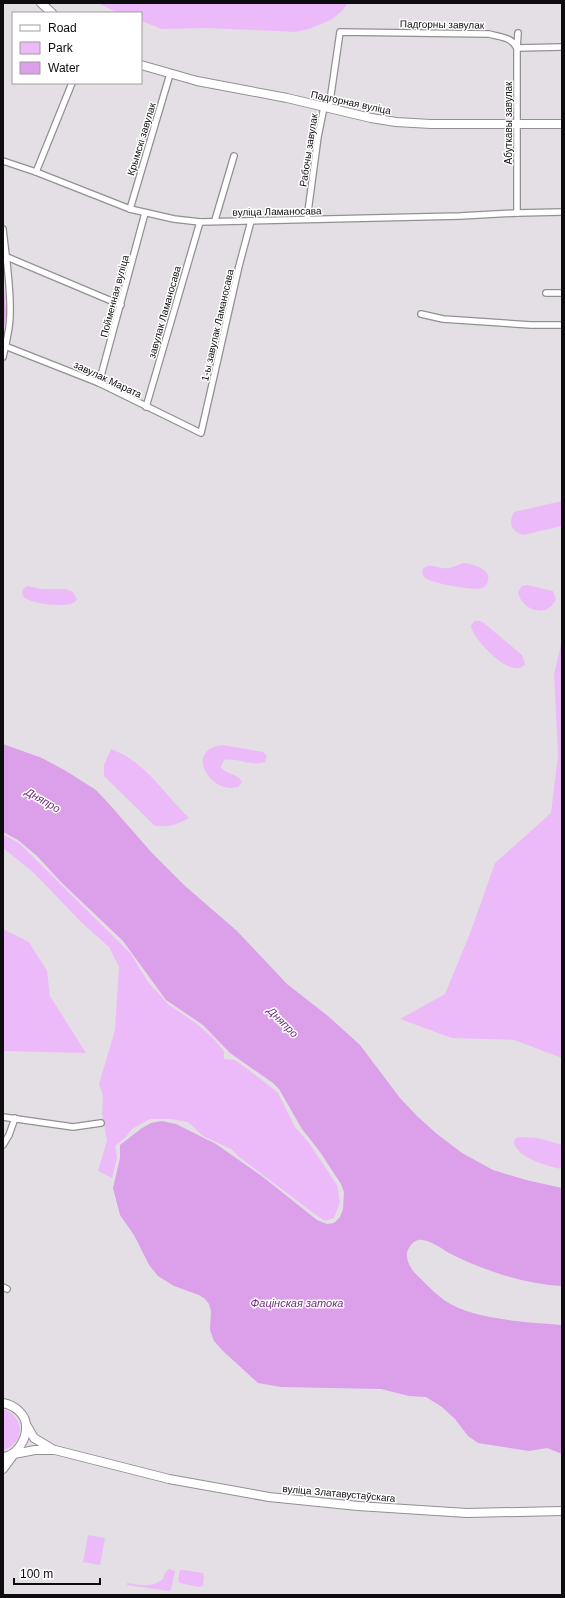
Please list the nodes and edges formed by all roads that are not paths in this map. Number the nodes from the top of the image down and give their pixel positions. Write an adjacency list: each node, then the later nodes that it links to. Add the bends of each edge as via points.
1 (41, 3): 2 (street)
2 (51, 12)
3 (340, 32): 6 (street, Падгорны завулак, via 489,34 511,40); 10 (street, Рабочы завулак)
4 (518, 33): 6 (street, Абуткавы завулак)
5 (562, 47): 6 (street)
6 (516, 48): 12 (street, Абуткавы завулак)
7 (142, 65): 8 (street, Падгорная вуліца)
8 (170, 74): 10 (street, Падгорная вуліца); 16 (street, Крымскі завулак)
9 (72, 84): 15 (street)
10 (326, 108): 12 (street, Падгорная вуліца, via 396,122); 20 (street, Рабочы завулак, via 318,137)
11 (562, 124): 12 (street, Падгорная вуліца)
12 (517, 125): 18 (street, Абуткавы завулак)
13 (234, 156): 21 (street)
14 (3, 161): 15 (street, вуліца Ламаносава)
15 (36, 172): 16 (street, вуліца Ламаносава)
16 (130, 209): 19 (street, вуліца Ламаносава)
17 (562, 212): 18 (street, вуліца Ламаносава)
18 (517, 213): 20 (street, вуліца Ламаносава)
19 (145, 214): 23 (street, вуліца Ламаносава); 28 (street, Пойменная вуліца)
20 (307, 219): 22 (street, вуліца Ламаносава)
21 (215, 220): 22 (street, вуліца Ламаносава); 23 (street, вуліца Ламаносава)
22 (251, 221): 35 (street, 1-ы завулак Ламаносава)
23 (200, 222): 34 (street, завулак Ламаносава)
24 (3, 229): 25 (street)
25 (8, 257): 28 (street); 31 (street, via 10,316)
26 (546, 293): 27 (street)
27 (562, 293)
28 (121, 304): 33 (street, Пойменная вуліца)
29 (420, 314): 30 (street, via 442,319)
30 (562, 325)
31 (5, 346): 32 (street); 33 (street, завулак Марата)
32 (3, 357)
33 (99, 383): 34 (street, завулак Марата)
34 (146, 407): 35 (street, завулак Марата)
35 (201, 433)
36 (3, 1117): 37 (street)
37 (15, 1118): 38 (street, via 73,1127); 39 (street)
38 (101, 1123)
39 (3, 1145)
40 (3, 1403): 41 (street, via 14,1406)
41 (26, 1426): 42 (street, via 34,1438); 43 (street, via 24,1438)
42 (55, 1450): 43 (street); 46 (street, вуліца Златавустаўскага, via 168,1479 269,1497 467,1513)
43 (14, 1454): 44 (street); 45 (street)
44 (3, 1457)
45 (3, 1469)
46 (562, 1511)

